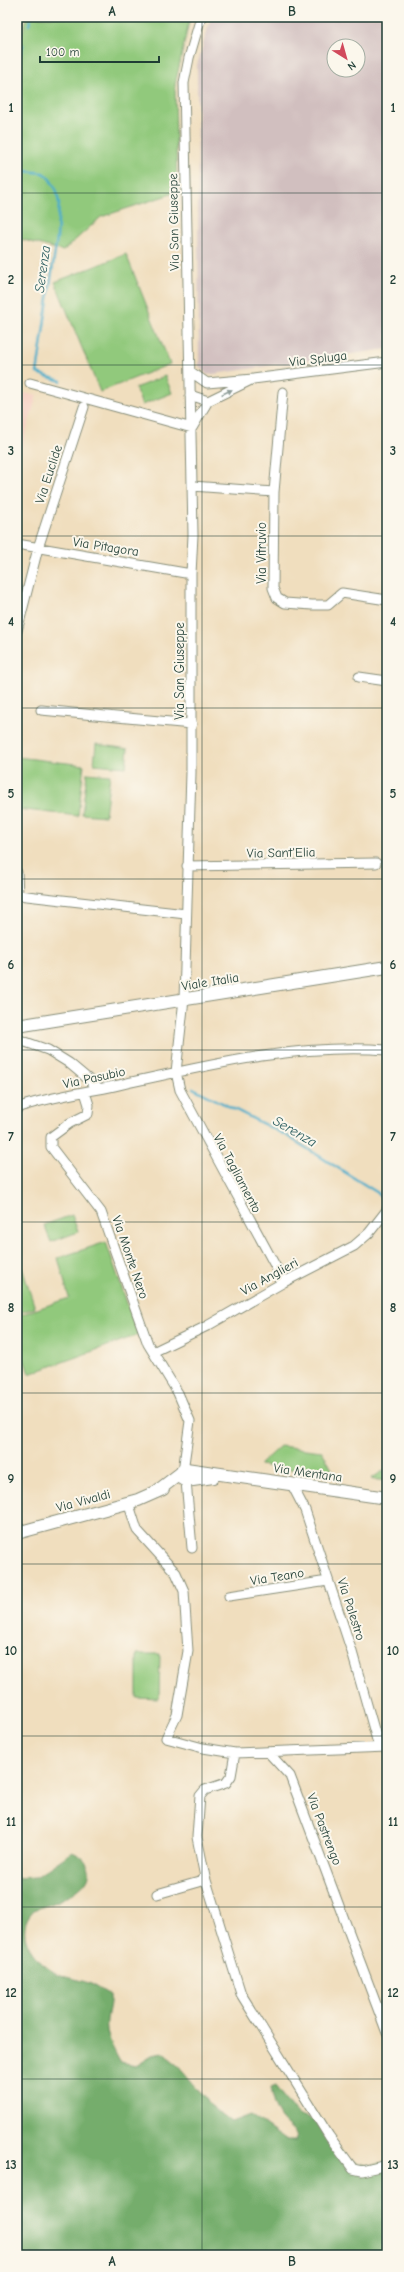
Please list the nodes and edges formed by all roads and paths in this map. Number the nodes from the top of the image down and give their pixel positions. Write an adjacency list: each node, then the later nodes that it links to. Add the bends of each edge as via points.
1 (201, 17): 3 (street, Via San Giuseppe, via 188,58 184,83 187,308)
2 (387, 362): 4 (street, Via Spluga)
3 (191, 372): 4 (street, Via Spluga, via 207,383); 7 (street, Via San Giuseppe)
4 (253, 379): 8 (street, Via Spluga, one-way to 4)
5 (30, 383): 10 (street)
6 (283, 392): 12 (street, Via Vitruvio)
7 (190, 395): 8 (street); 10 (street, Via San Giuseppe)
8 (208, 401): 10 (street)
9 (84, 408): 14 (street, Via Euclide)
10 (192, 428): 11 (street, Via San Giuseppe)
11 (192, 486): 12 (street); 15 (street, Via San Giuseppe)
12 (274, 492): 16 (street, Via Vitruvio, via 273,588 277,598 284,603 312,605 328,605 342,593)
13 (17, 544): 14 (street, Via Pitagora)
14 (38, 548): 15 (street, Via Pitagora); 17 (street, Via Euclide)
15 (191, 574): 21 (street, Via San Giuseppe)
16 (387, 600)
17 (17, 631)
18 (359, 677): 19 (street)
19 (387, 681)
20 (41, 710): 21 (street)
21 (192, 724): 23 (street, Via San Giuseppe)
22 (376, 863): 23 (street, Via Sant'Elia)
23 (187, 866): 25 (street, Via San Giuseppe)
24 (17, 872): 25 (street, via 18,895)
25 (186, 914): 27 (street, Via San Giuseppe)
26 (387, 967): 27 (street, Viale Italia)
27 (184, 999): 28 (street, Viale Italia); 31 (street, Via Tagliamento)
28 (17, 1026)
29 (17, 1039): 32 (street, via 48,1050)
30 (387, 1050): 31 (street, Via Pasubio, via 313,1049)
31 (176, 1072): 32 (street, Via Pasubio); 36 (street, Via Tagliamento, via 180,1090)
32 (100, 1089): 33 (street, Via Pasubio)
33 (85, 1092): 34 (street, Via Pasubio); 37 (street, Via Monte Nero, via 89,1105 88,1114 51,1137 51,1147 101,1212 145,1337)
34 (17, 1108)
35 (387, 1210): 36 (street, Via Anglieri, via 369,1233 354,1246)
36 (284, 1282): 37 (street, Via Anglieri, via 206,1326)
37 (153, 1352): 38 (street, Via Monte Nero, via 178,1393 190,1422 184,1455)
38 (186, 1475): 39 (street, Via Mentana, via 225,1475); 41 (street, Via Vivaldi, via 156,1492); 43 (street, Via Monte Nero)
39 (291, 1483): 40 (street, Via Mentana); 44 (street, Via Palestro, via 305,1510)
40 (387, 1498)
41 (128, 1502): 42 (street, Via Vivaldi); 48 (street, via 137,1530 176,1573 184,1591 188,1651 177,1715 166,1738 203,1748)
42 (17, 1533)
43 (192, 1548)
44 (328, 1581): 45 (street, Via Teano); 46 (street, Via Palestro)
45 (229, 1596)
46 (383, 1747): 47 (street)
47 (268, 1752): 48 (street); 51 (street, Via Pastrengo, via 290,1776)
48 (236, 1753): 49 (street, via 231,1776 226,1783 205,1790 200,1796 197,1837)
49 (205, 1877): 50 (street, via 199,1882); 52 (street, via 241,1994 329,2136 353,2169 362,2171)
50 (157, 1894)
51 (387, 2033)
52 (387, 2165)

